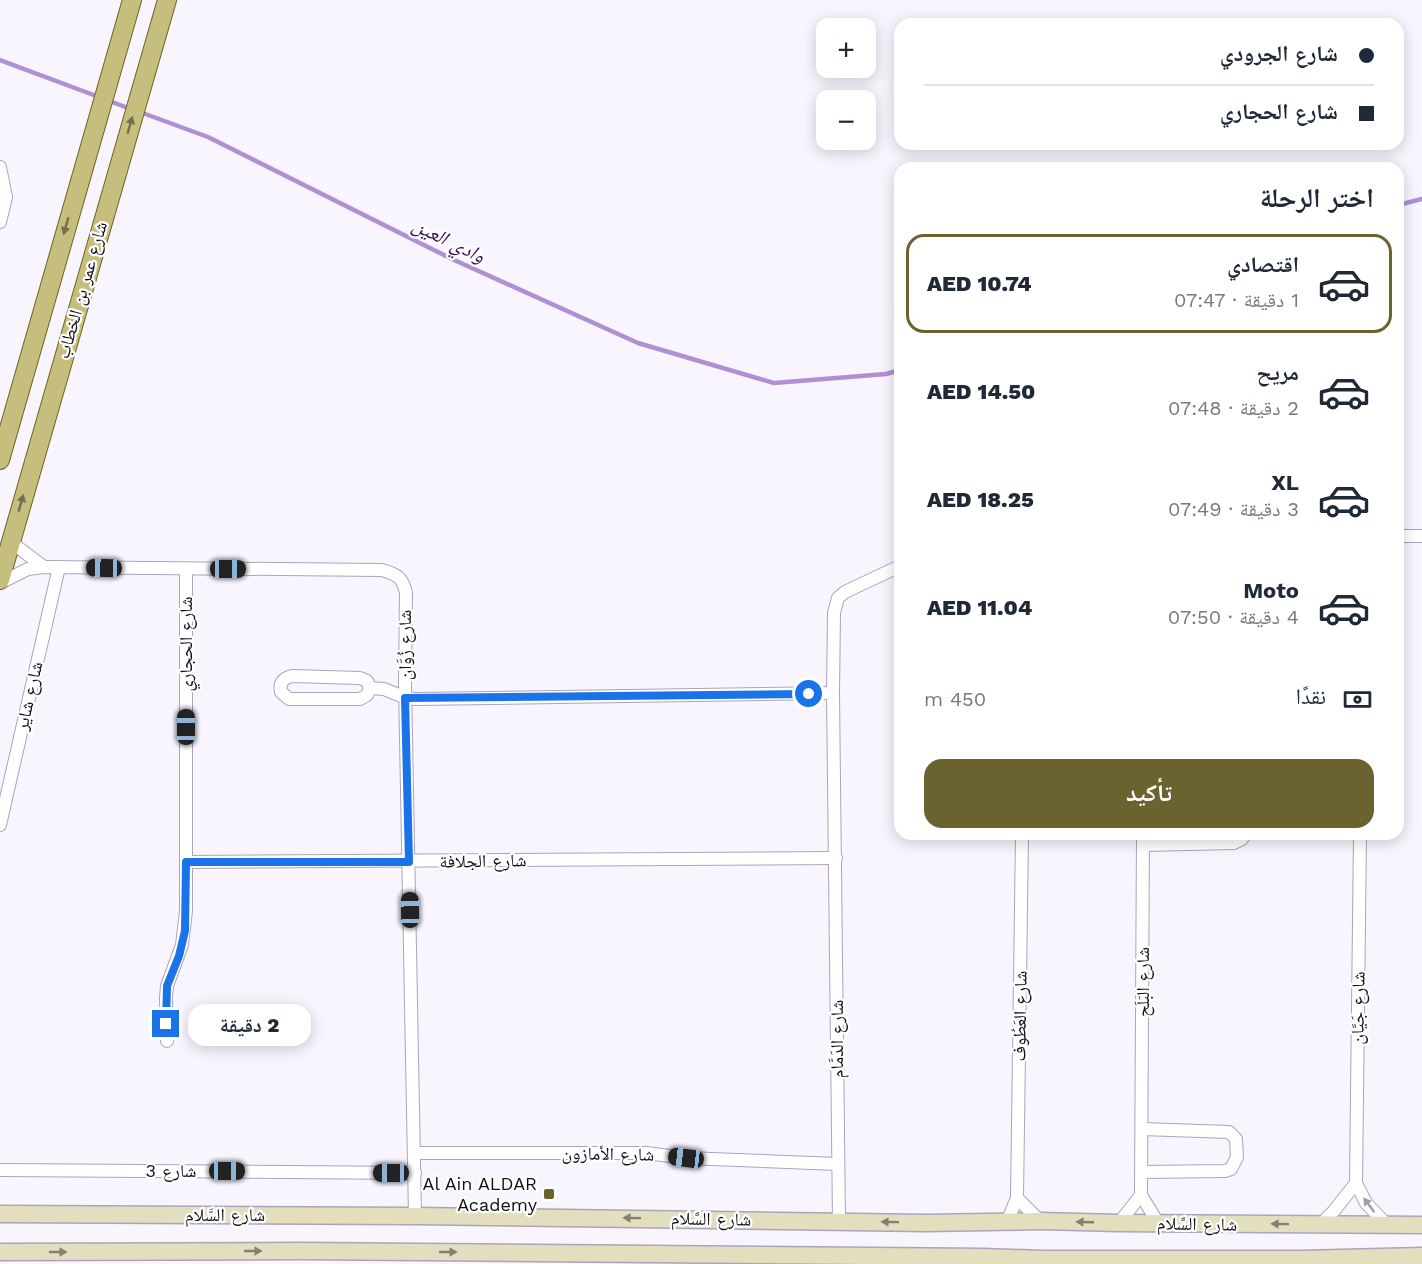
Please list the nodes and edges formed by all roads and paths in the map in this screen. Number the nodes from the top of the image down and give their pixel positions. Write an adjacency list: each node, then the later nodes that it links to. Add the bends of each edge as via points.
1 (167, 0): 8 (main road, شارع عمر بن الخطاب, one-way to 1)
2 (130, 5): 5 (main road, شارع عمر بن الخطاب, one-way to 5)
3 (0, 167): 4 (street, via 6,196)
4 (0, 222)
5 (0, 460)
6 (1404, 536): 7 (street)
7 (1422, 537)
8 (10, 542): 9 (street); 13 (main road, شارع عمر بن الخطاب)
9 (44, 567): 10 (street, شارع زُوَّان); 13 (street, شارع زُوَّان)
10 (59, 567): 11 (street, شارع زُوَّان); 17 (street, شارع شاير)
11 (186, 569): 16 (street, شارع زُوَّان, via 382,570 399,577 406,592); 23 (street, شارع الحجاري)
12 (894, 569): 15 (street, شارع الدَمَّام, via 856,585 838,598 834,613)
13 (0, 581)
14 (370, 688): 14 (street, via 360,678 292,676 284,679 280,688 289,699 360,699); 16 (street, via 390,690)
15 (833, 693): 16 (street); 22 (street, شارع الدَمَّام)
16 (405, 698): 24 (street, شارع زُوَّان)
17 (0, 825)
18 (1022, 840): 34 (street, شارع العَطُوف)
19 (1143, 840): 20 (street); 26 (street, شارع البَلَح)
20 (1240, 840)
21 (1360, 840): 32 (street, شارع جَيَّان)
22 (836, 858): 24 (street, شارع الجلافة); 28 (street, شارع الدَمَّام)
23 (186, 862): 24 (street, شارع الجلافة); 25 (street, شارع الحجاري, via 185,931 167,986)
24 (409, 862): 27 (street, شارع زُوَّان)
25 (167, 1041)
26 (1142, 1130): 30 (street, شارع البَلَح); 30 (street, via 1229,1132 1236,1138 1236,1157 1231,1169 1225,1171)
27 (414, 1153): 28 (street, شارع الأمازون, via 646,1153); 31 (street, شارع زُوَّان)
28 (837, 1164): 37 (street, شارع الدَمَّام)
29 (0, 1170): 31 (street, شارع 3)
30 (1142, 1172): 33 (street, شارع البَلَح)
31 (414, 1173): 36 (street, شارع زُوَّان)
32 (1356, 1183): 42 (street, one-way to 32, via 1366,1203); 43 (street)
33 (1141, 1195): 40 (street); 41 (street)
34 (1017, 1198): 38 (street); 39 (street, شارع العَطُوف)
35 (0, 1214): 36 (street, شارع السَّلام)
36 (416, 1216): 37 (street, شارع السَّلام, one-way to 36)
37 (838, 1221): 39 (street, شارع السَّلام, one-way to 37)
38 (1040, 1221): 39 (street, شارع السَّلام); 40 (street, شارع السَّلام, one-way to 38)
39 (1007, 1222)
40 (1119, 1223): 41 (street, شارع السَّلام)
41 (1158, 1223): 43 (street, شارع السَّلام, one-way to 41)
42 (1386, 1224): 43 (street, شارع السَّلام); 44 (street, شارع السَّلام)
43 (1320, 1225)
44 (1422, 1225)
45 (0, 1252): 46 (street, شارع السَّلام, one-way to 46)
46 (215, 1257): 48 (street, شارع السَّلام, one-way to 48)
47 (1414, 1259): 49 (street, شارع السَّلام)
48 (988, 1260): 50 (street, شارع السَّلام)
49 (1361, 1261): 50 (street, شارع السَّلام)
50 (1041, 1262)

